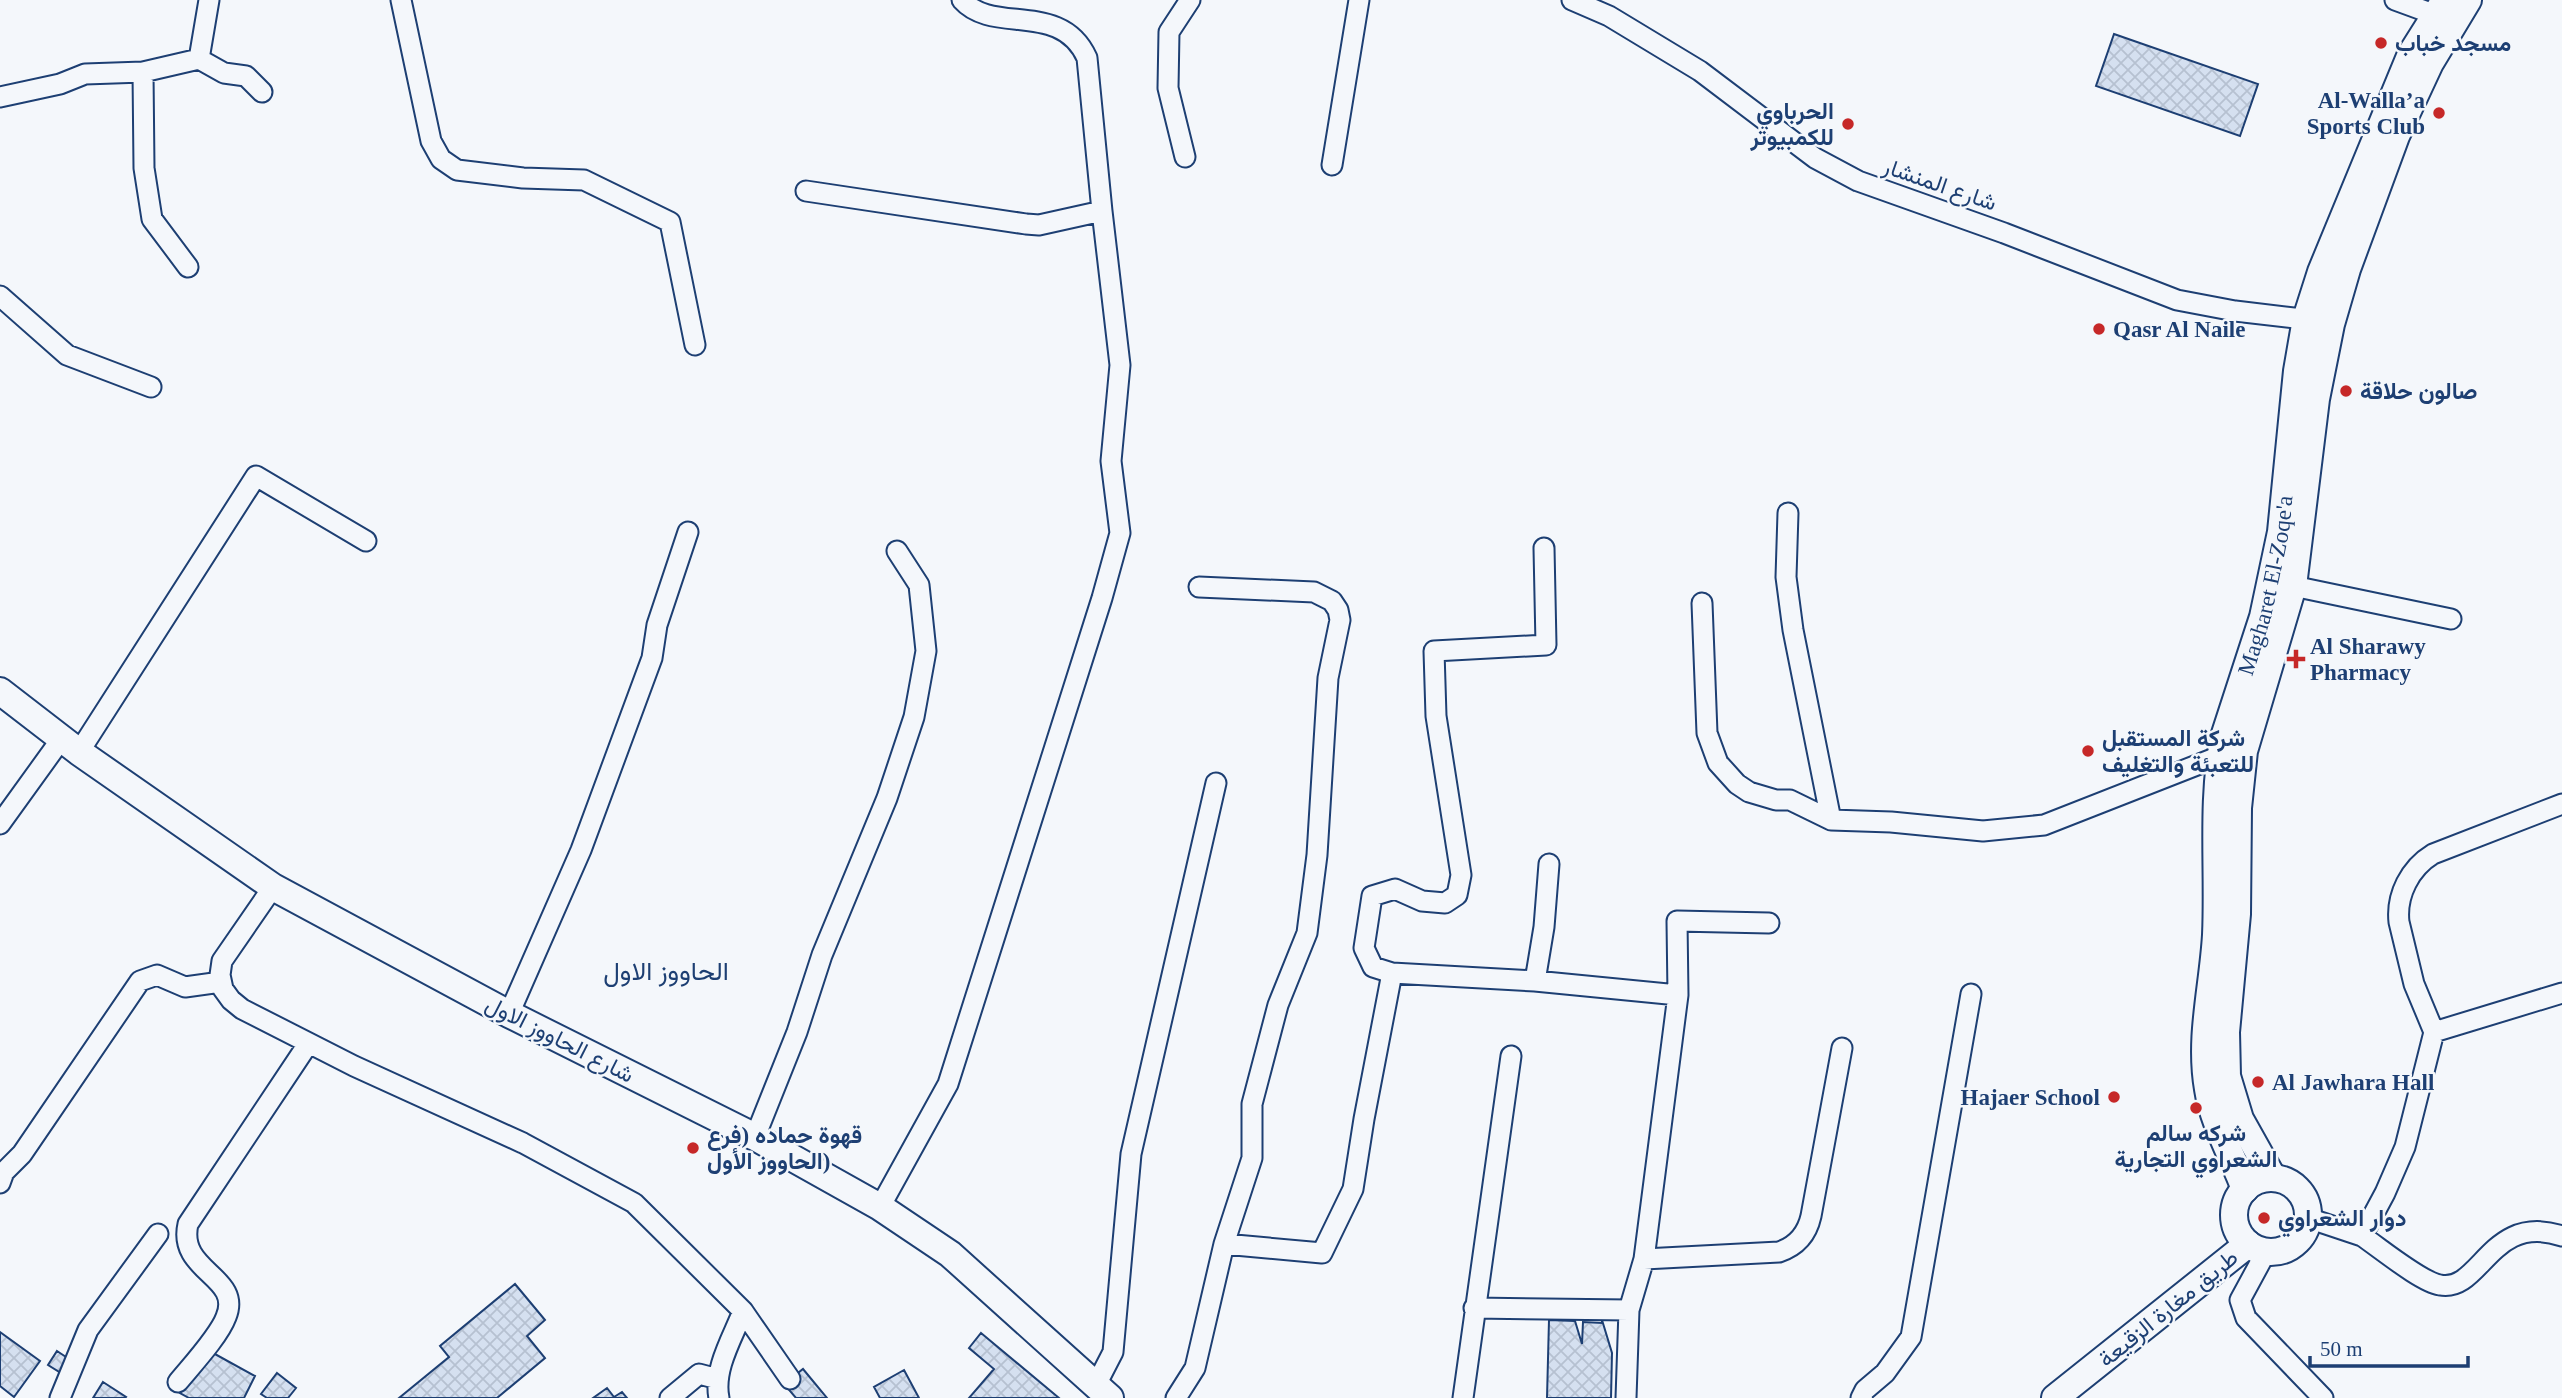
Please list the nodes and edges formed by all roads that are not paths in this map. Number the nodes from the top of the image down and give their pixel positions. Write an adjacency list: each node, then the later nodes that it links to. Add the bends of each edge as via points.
1 (209, 0): 10 (street)
2 (401, 0): 21 (street, via 436,154 464,171 584,180 670,222)
3 (962, 0): 17 (street, via 976,10 1057,22 1083,47)
4 (1191, 0): 14 (street, via 1169,32 1168,88)
5 (1359, 0): 15 (street)
6 (1572, 0): 20 (street, شارع المنشار, via 1609,16 1700,71 1815,158 1858,181 2177,300)
7 (2395, 0): 9 (street)
8 (2469, 0): 20 (street, Magharet El-Zoqe'a, via 2430,63 2396,136 2347,269)
9 (2440, 7): 20 (street, Magharet El-Zoqe'a, via 2412,54 2321,272)
10 (199, 59): 11 (street); 12 (street, via 224,73 246,76)
11 (143, 72): 13 (street, via 85,74); 18 (street, via 144,167 152,219)
12 (262, 92)
13 (0, 97)
14 (1185, 157)
15 (1332, 165)
16 (806, 191): 17 (street, via 1039,225)
17 (1102, 211): 57 (street, via 1120,365 1111,461 1119,515 1117,547 948,1084)
18 (188, 267)
19 (0, 296): 22 (street, via 67,355)
20 (2319, 321): 28 (street, Magharet El-Zoqe'a, via 2316,399); 34 (street, Magharet El-Zoqe'a, via 2297,371 2281,532 2263,617)
21 (695, 345)
22 (151, 387)
23 (1788, 513): 37 (street, via 1786,577 1793,630)
24 (688, 532): 48 (street, via 657,625 652,658 605,786)
25 (366, 541): 33 (street, via 257,476)
26 (1544, 548): 42 (street, via 1546,645 1434,651 1436,716 1461,875 1457,895 1445,903 1422,901 1395,889 1372,896 1364,948 1373,967)
27 (897, 551): 53 (street, via 919,585 926,651 914,717)
28 (2293, 586): 31 (street); 54 (street, Magharet El-Zoqe'a, via 2244,751 2226,1032 2227,1076 2239,1119)
29 (1199, 587): 62 (street, via 1314,592 1332,601 1340,620 1328,678 1317,855 1307,933 1275,1017 1252,1104 1252,1158)
30 (1702, 603): 37 (street, via 1707,733 1718,763 1749,792 1790,800)
31 (2451, 620)
32 (0, 691): 33 (street, شارع الحاووز الاول)
33 (71, 745): 38 (street); 40 (street, شارع الحاووز الاول)
34 (2220, 756): 37 (street, via 2044,825 1983,831); 56 (street, Magharet El-Zoqe'a, via 2216,935 2204,1031 2205,1065 2215,1117)
35 (1216, 783): 71 (street, via 1131,1154 1113,1352)
36 (2562, 804): 49 (street, via 2433,854 2407,880 2399,922 2414,984)
37 (1831, 820)
38 (0, 824)
39 (1549, 864): 43 (street)
40 (272, 887): 44 (street, via 224,955); 48 (street, شارع الحاووز الاول)
41 (1769, 923): 47 (street, via 1677,921)
42 (1392, 973): 43 (street); 62 (street, via 1353,1189 1322,1253)
43 (1535, 981): 47 (street)
44 (221, 982): 50 (street, via 236,1005); 55 (street, via 185,987 157,975 140,981)
45 (2562, 993): 49 (street)
46 (1971, 994): 77 (street, via 1910,1337)
47 (1678, 995): 64 (street)
48 (509, 1014): 53 (street, شارع الحاووز الاول)
49 (2434, 1032): 60 (street, via 2405,1147)
50 (308, 1044): 67 (street, via 523,1143 634,1203); 69 (street, via 191,1218 187,1231 190,1251 224,1287 229,1309 223,1324)
51 (1842, 1048): 64 (street, via 1811,1216 1803,1236 1779,1252)
52 (1511, 1056): 65 (street)
53 (755, 1137): 57 (street, شارع الحاووز الاول)
54 (2273, 1178): 56 (street); 58 (street, via 2295,1186 2307,1206)
55 (0, 1183)
56 (2245, 1189): 63 (street, via 2234,1217 2237,1230)
57 (880, 1207): 71 (street, شارع الحاووز الاول, via 950,1254)
58 (2308, 1218): 60 (street); 63 (street, via 2299,1240 2290,1247 2278,1251)
59 (158, 1234): 72 (street, via 88,1331)
60 (2362, 1236): 61 (street, via 2432,1283 2448,1286 2463,1281 2508,1239 2533,1232)
61 (2562, 1237)
62 (1224, 1244): 74 (street, via 1195,1368)
63 (2257, 1248): 78 (street, طريق مغارة الزقيعة); 79 (street, via 2250,1285 2240,1300 2246,1318)
64 (1644, 1259): 66 (street)
65 (1474, 1308): 66 (street); 75 (street)
66 (1629, 1310): 76 (street)
67 (743, 1311): 68 (street); 70 (street)
68 (790, 1379)
69 (178, 1382)
70 (718, 1389): 73 (street, via 699,1374)
71 (1103, 1391)
72 (60, 1398)
73 (670, 1398)
74 (1176, 1398)
75 (1463, 1398)
76 (1626, 1398)
77 (1861, 1398)
78 (2055, 1398)
79 (2323, 1398)

